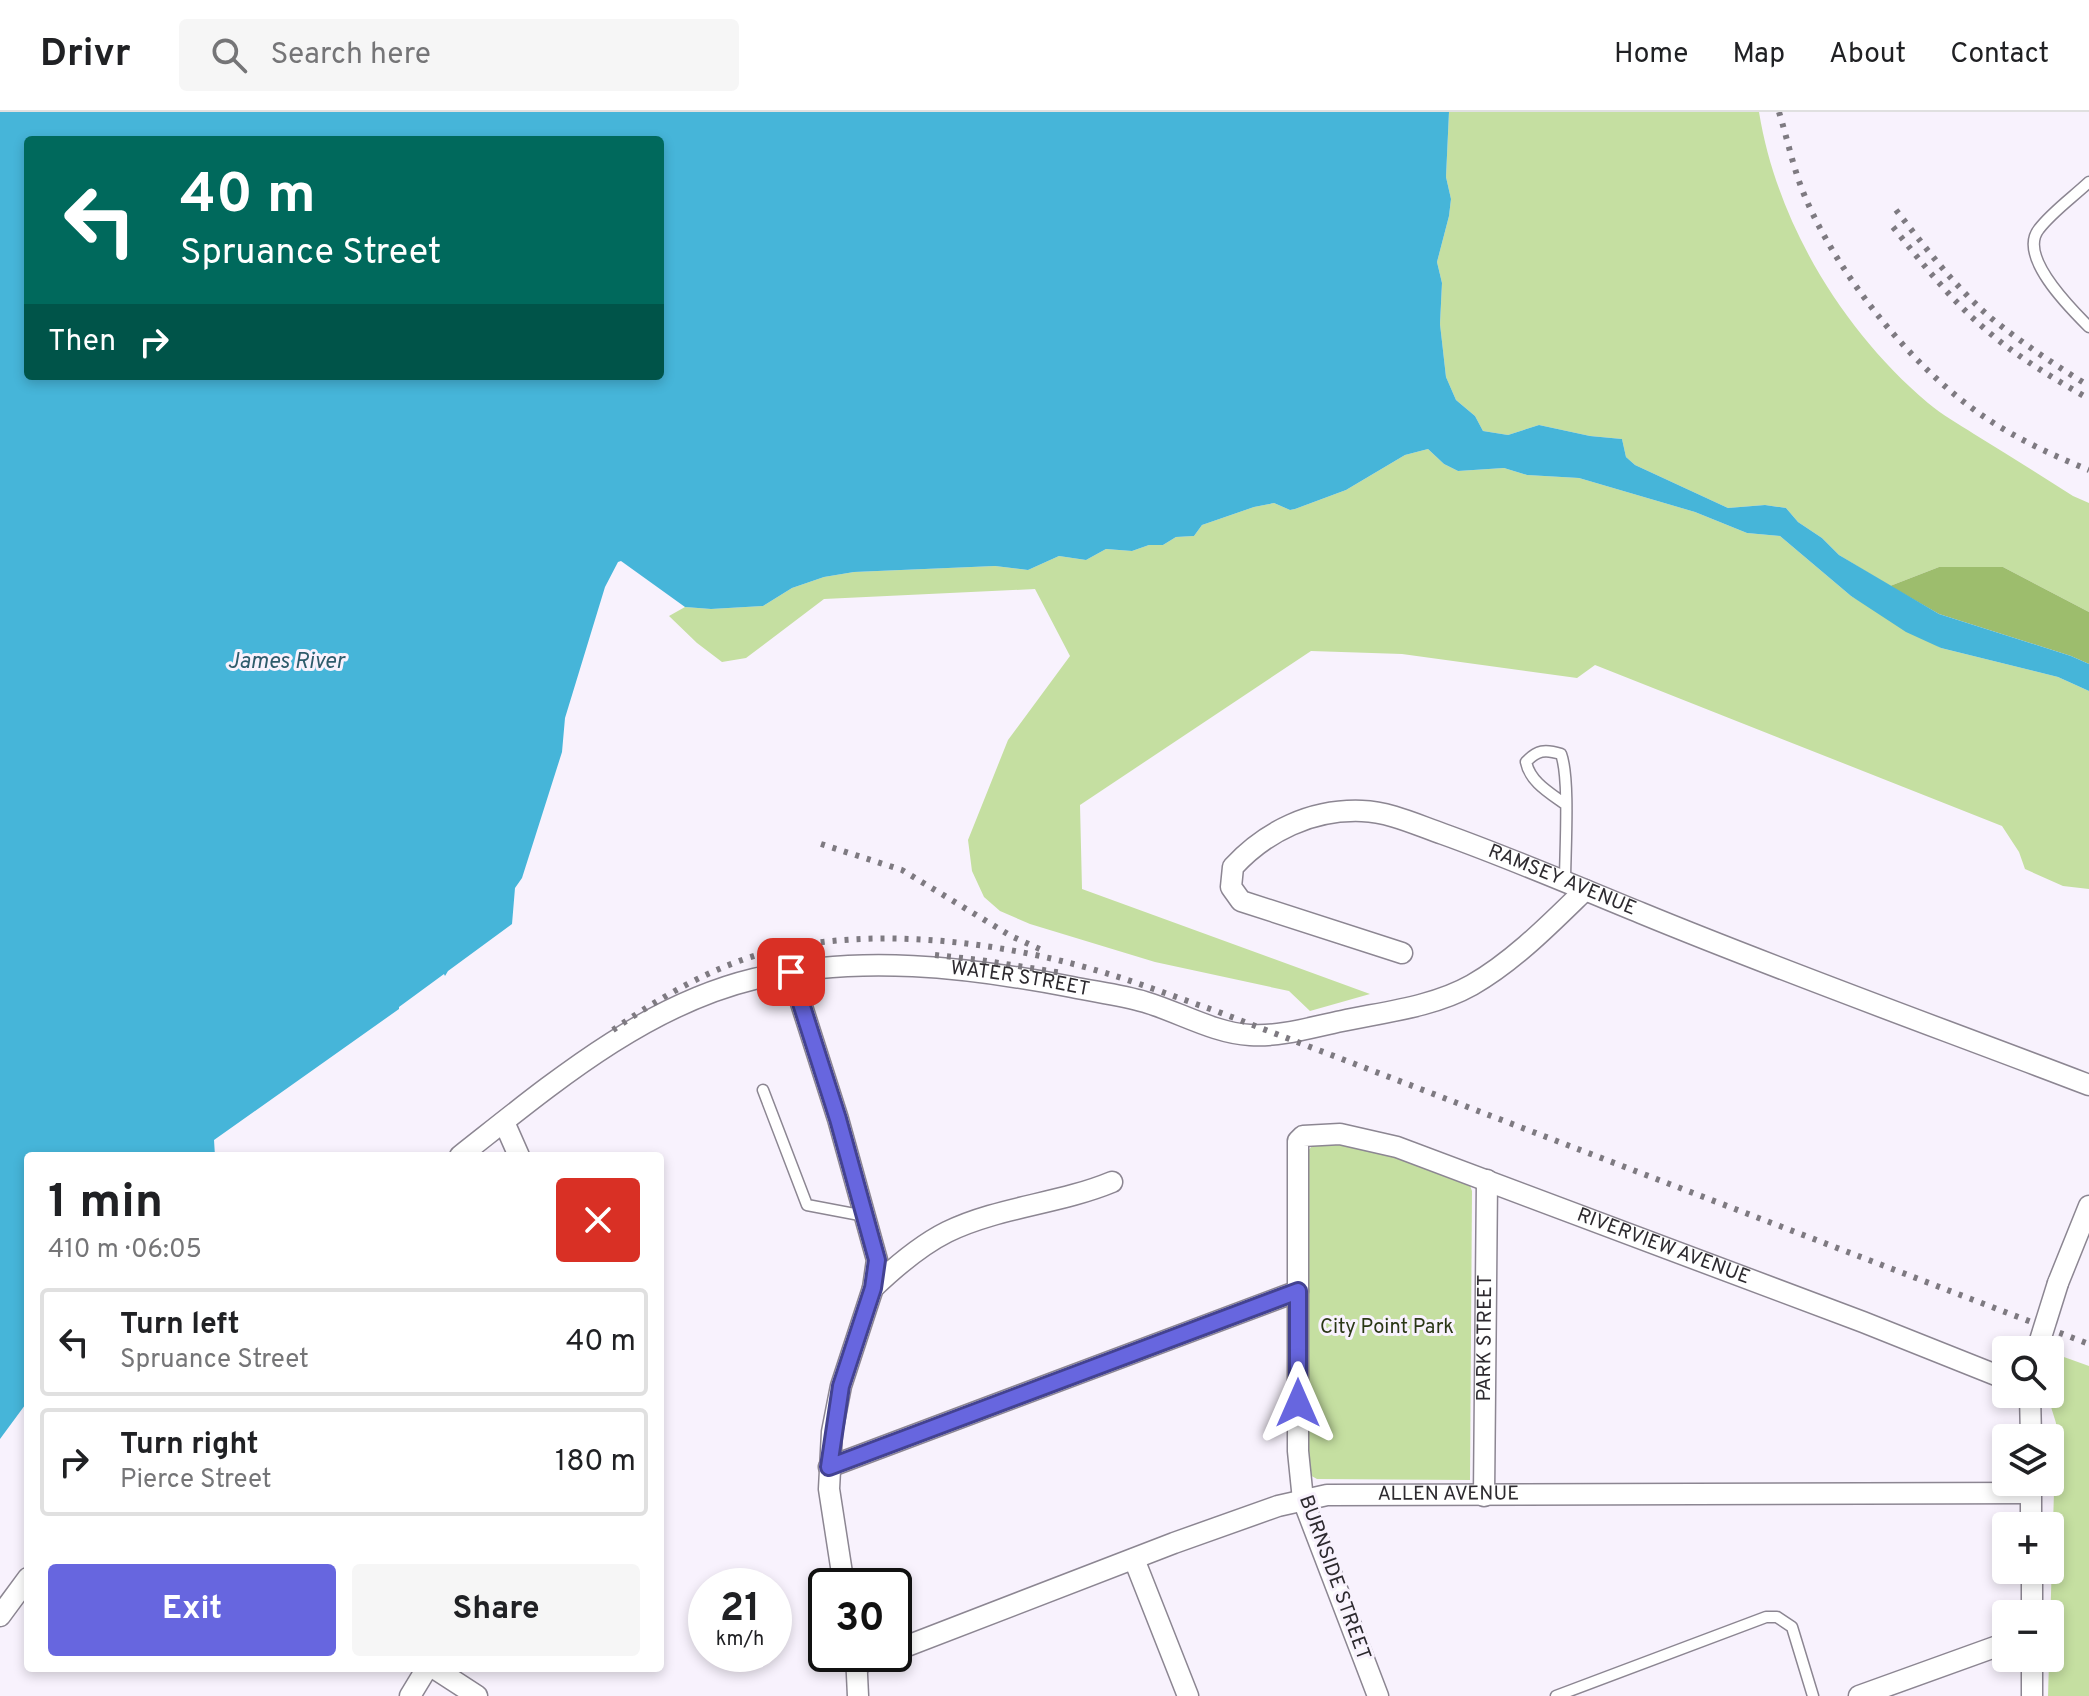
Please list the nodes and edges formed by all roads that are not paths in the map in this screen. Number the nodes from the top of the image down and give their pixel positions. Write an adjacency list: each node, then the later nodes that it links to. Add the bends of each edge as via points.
1 (2089, 182): 2 (lane, via 2036,231 2033,249 2062,302)
2 (2089, 327)
3 (1565, 804): 3 (lane, via 1561,754 1535,752 1526,762 1528,771); 4 (lane)
4 (1565, 882): 5 (street, RAMSEY AVENUE); 6 (street, RAMSEY AVENUE, via 1390,815 1366,811 1317,815 1285,827 1264,838 1233,867 1231,887 1241,901)
5 (1585, 890): 7 (street, WATER STREET, via 1472,985 1424,1003 1276,1035 1227,1031 1143,1001 1039,980 920,966); 8 (street, RAMSEY AVENUE)
6 (1402, 953)
7 (791, 972): 10 (street, WATER STREET, via 711,992 664,1013 604,1049); 17 (street)
8 (2089, 1085)
9 (763, 1090): 17 (lane, via 807,1205)
10 (504, 1122): 12 (street, WATER STREET); 13 (street)
11 (1314, 1134): 14 (street, RIVERVIEW AVENUE, via 1371,1139); 19 (street, BURNSIDE STREET, via 1298,1141)
12 (465, 1152)
13 (517, 1152)
14 (1487, 1180): 21 (street, RIVERVIEW AVENUE); 24 (street, PARK STREET)
15 (1112, 1182): 18 (street, via 947,1232 898,1264)
16 (2089, 1206): 20 (street, bridge)
17 (865, 1216): 18 (street, via 877,1260)
18 (873, 1288): 22 (street, via 841,1386)
19 (1298, 1291): 22 (street); 25 (street, BURNSIDE STREET)
20 (2041, 1336)
21 (1992, 1374)
22 (829, 1467): 27 (street)
23 (1992, 1489): 24 (street, ALLEN AVENUE)
24 (1484, 1496): 25 (street, ALLEN AVENUE, via 1371,1494)
25 (1303, 1500): 26 (street, ALLEN AVENUE); 40 (street, BURNSIDE STREET)
26 (1134, 1559): 30 (street, ALLEN AVENUE); 39 (street)
27 (841, 1568)
28 (24, 1583): 29 (street)
29 (0, 1616)
30 (912, 1644)
31 (1992, 1648): 43 (street)
32 (425, 1672): 36 (street)
33 (440, 1672): 37 (street)
34 (857, 1672): 38 (street)
35 (2032, 1672): 44 (street)
36 (410, 1696)
37 (477, 1696)
38 (858, 1696)
39 (1188, 1696)
40 (1378, 1696)
41 (1556, 1696): 42 (lane, via 1766,1617 1792,1627)
42 (1813, 1696)
43 (1859, 1696)
44 (2032, 1696)

